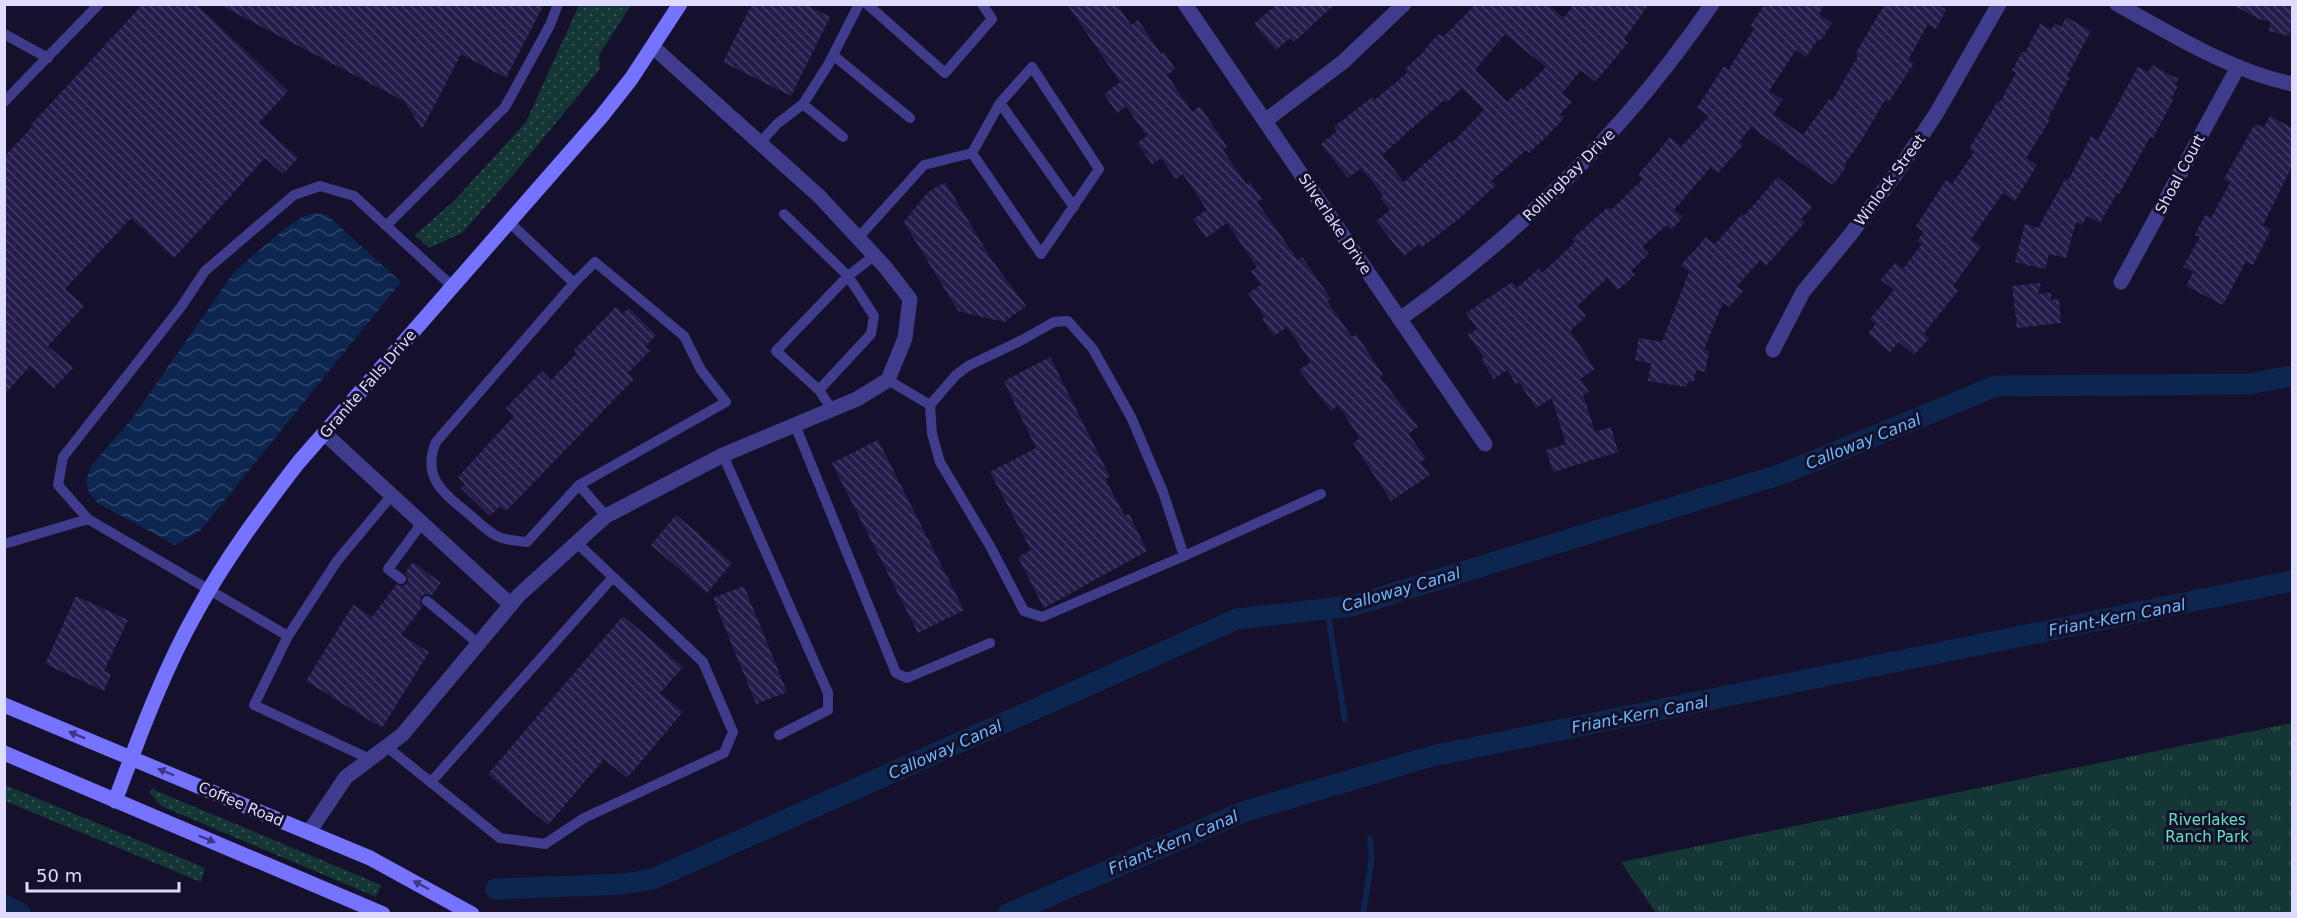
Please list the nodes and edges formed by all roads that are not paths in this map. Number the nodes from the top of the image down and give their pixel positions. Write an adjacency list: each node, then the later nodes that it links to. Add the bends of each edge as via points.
1 (99, 4): 17 (lane)
2 (558, 4): 31 (lane, via 505,107)
3 (680, 4): 15 (street, Granite Falls Drive)
4 (859, 4): 16 (lane)
5 (867, 4): 13 (lane, via 945,73)
6 (972, 4): 13 (lane)
7 (982, 4): 13 (lane)
8 (1185, 4): 24 (street, Silverlake Drive)
9 (1404, 4): 24 (street, via 1343,62)
10 (1712, 4): 38 (street, Rollingbay Drive, via 1639,102 1577,170 1474,264)
11 (2000, 4): 39 (street, Winlock Street, via 1942,105 1895,175 1803,292)
12 (2117, 4): 18 (street)
13 (992, 19)
14 (4, 34): 17 (lane)
15 (653, 47): 26 (street); 30 (street, Granite Falls Drive, via 601,117)
16 (833, 55): 22 (lane); 23 (lane)
17 (48, 57): 20 (lane)
18 (2238, 67): 19 (street); 35 (street, Shoal Court)
19 (2292, 84)
20 (4, 102)
21 (1000, 103): 27 (lane); 28 (lane); 28 (lane, via 1032,67 1100,169)
22 (803, 104): 25 (lane); 26 (lane)
23 (910, 118)
24 (1265, 121): 38 (street, Silverlake Drive)
25 (843, 137)
26 (759, 144): 32 (street, via 819,196)
27 (972, 153): 28 (lane, via 1041,254); 32 (lane, via 924,165)
28 (1074, 207)
29 (784, 214): 34 (lane)
30 (509, 222): 36 (lane); 37 (street, Granite Falls Drive)
31 (386, 226): 37 (lane); 52 (lane, via 354,196 320,186 294,195 205,271 181,308 63,457 58,485)
32 (858, 238): 33 (street)
33 (875, 255): 34 (lane); 40 (street, via 910,300 905,338)
34 (848, 276): 41 (lane, via 874,316 871,334); 41 (lane, via 776,351)
35 (2121, 282)
36 (574, 283): 48 (lane, via 595,262 684,336 701,370 726,402); 48 (lane, via 436,442 430,454 431,471 444,494 495,535 510,540 526,542)
37 (453, 287): 45 (street, Granite Falls Drive)
38 (1400, 319): 46 (street, Silverlake Drive)
39 (1773, 350)
40 (888, 380): 42 (lane); 43 (street)
41 (819, 390): 43 (lane)
42 (930, 405): 56 (lane, via 932,434 940,462 1024,611 1042,616); 56 (lane, via 968,366 1053,321 1068,321 1093,349 1131,417 1163,492)
43 (832, 410): 44 (street)
44 (795, 425): 47 (street); 63 (lane, via 896,673 907,678)
45 (324, 433): 50 (street); 59 (street, Granite Falls Drive, via 256,516)
46 (1485, 444)
47 (723, 455): 51 (street); 66 (lane, via 828,693 828,710)
48 (579, 485): 51 (lane)
49 (1321, 494): 56 (lane)
50 (392, 495): 53 (street); 62 (lane, via 338,561)
51 (606, 516): 54 (street)
52 (88, 519): 55 (lane); 59 (lane)
53 (422, 523): 58 (lane, via 388,569); 61 (street)
54 (577, 543): 57 (lane); 61 (street)
55 (4, 544)
56 (1184, 556)
57 (614, 577): 71 (lane); 71 (lane, via 703,662 733,732 724,753 584,818 545,844 500,838)
58 (401, 579)
59 (210, 589): 62 (lane); 69 (street, Granite Falls Drive, via 167,669)
60 (427, 601): 64 (lane)
61 (511, 605): 64 (street)
62 (288, 636): 70 (lane, via 254,705)
63 (990, 643)
64 (478, 644): 67 (street, via 402,735)
65 (4, 705): 69 (street, Coffee Road, one-way to 65)
66 (779, 735)
67 (387, 747): 70 (street); 71 (lane)
68 (4, 753): 72 (street)
69 (131, 757): 72 (street, Granite Falls Drive); 73 (street, Coffee Road, one-way to 69)
70 (370, 759): 73 (street, via 346,777)
71 (431, 782)
72 (115, 801): 74 (street, one-way to 74)
73 (309, 832): 75 (street, Coffee Road, one-way to 73, via 370,858)
74 (383, 914)
75 (472, 914)

